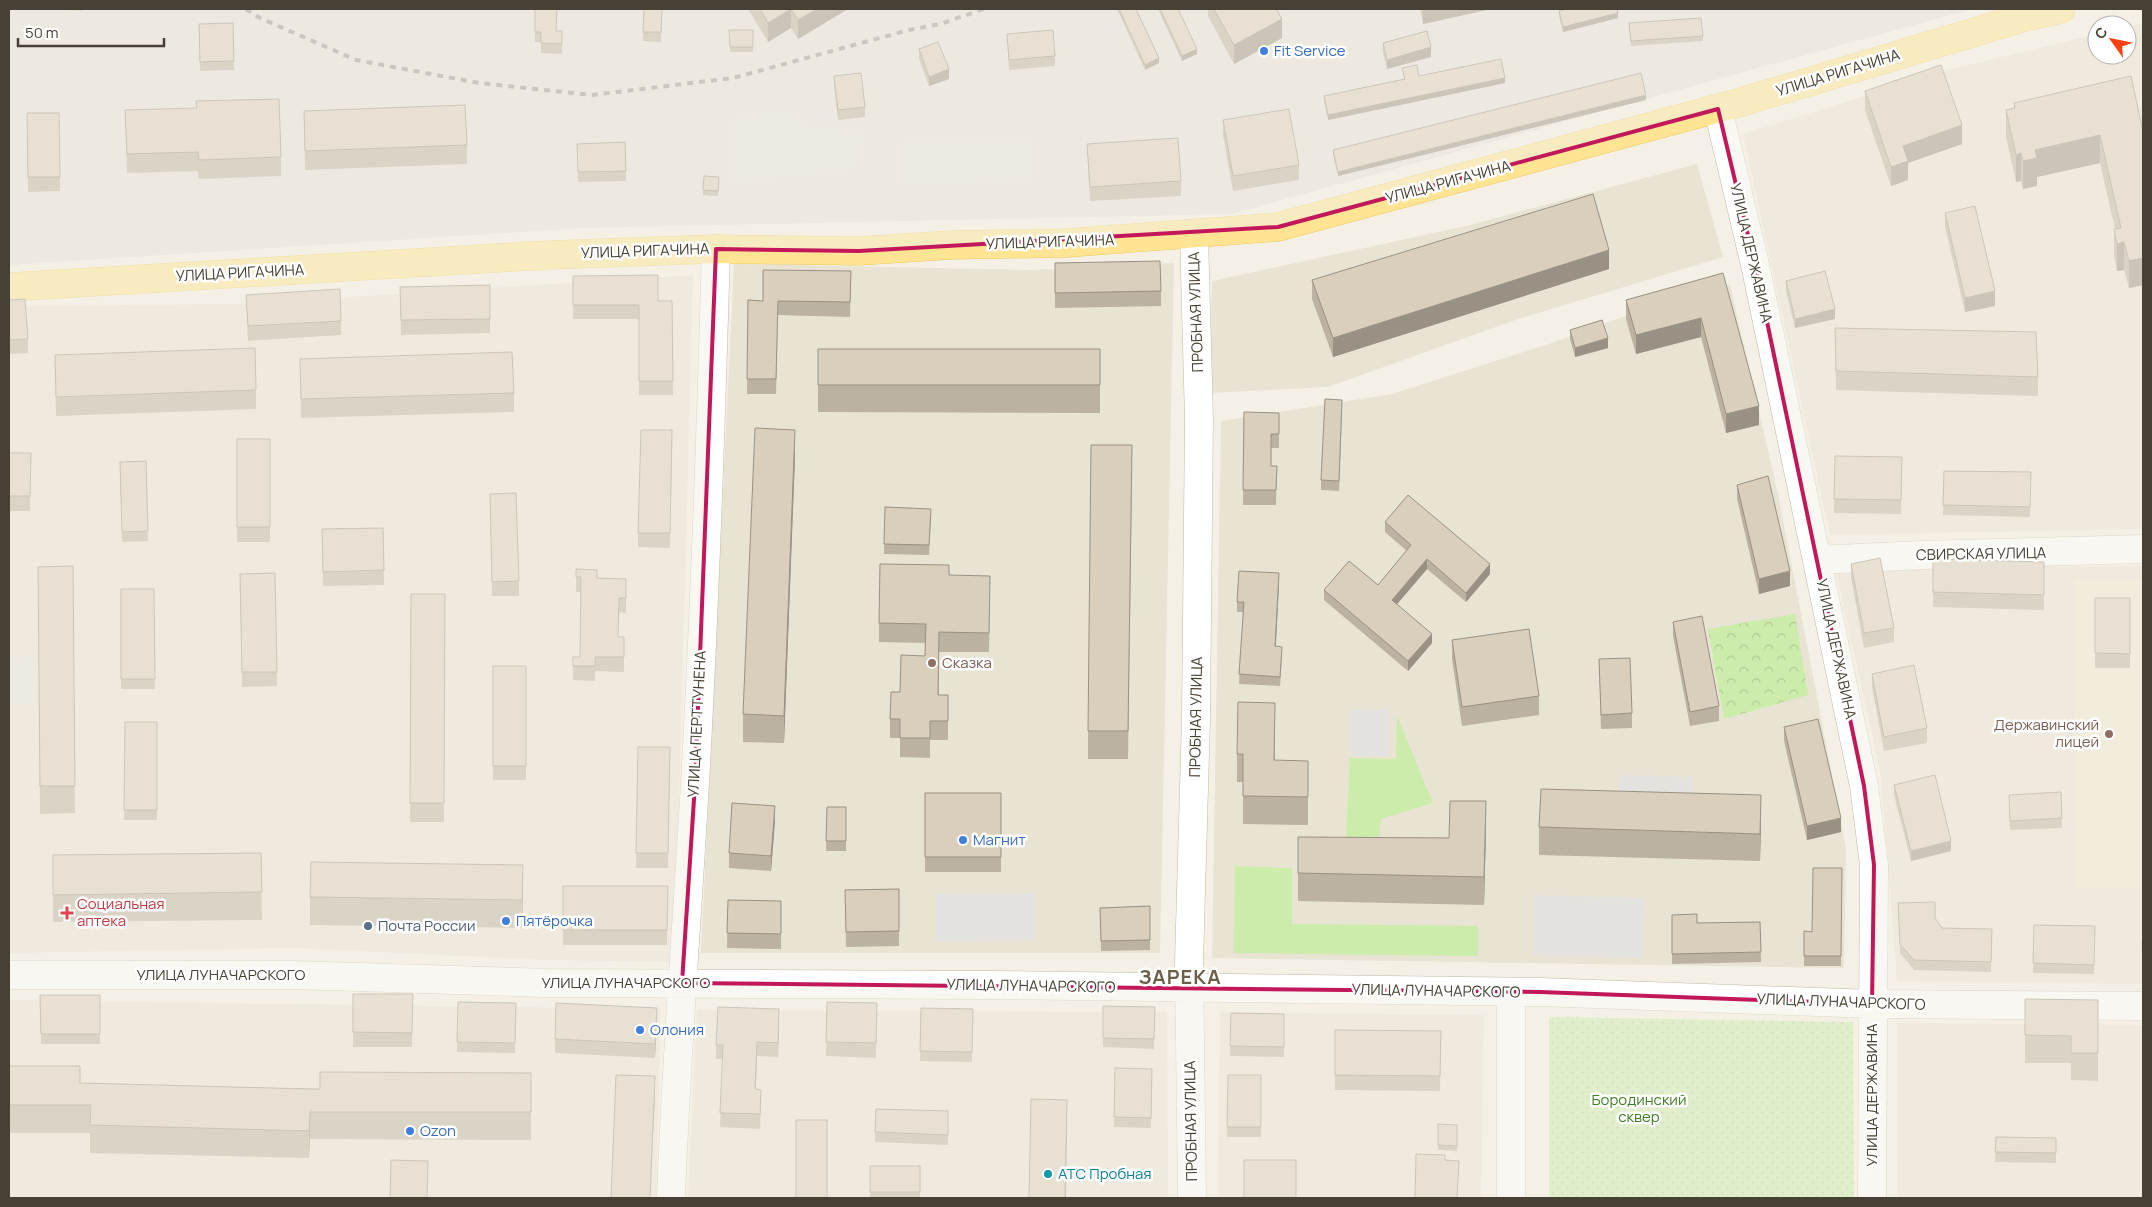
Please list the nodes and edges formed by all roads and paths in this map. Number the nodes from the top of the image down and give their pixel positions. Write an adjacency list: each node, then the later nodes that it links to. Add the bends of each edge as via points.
1 (2061, 9): 2 (main road, УЛИЦА РИГАЧИНА)
2 (1718, 109): 3 (main road, УЛИЦА РИГАЧИНА, via 1278,227); 7 (street, УЛИЦА ДЕРЖАВИНА)
3 (1194, 235): 4 (main road, УЛИЦА РИГАЧИНА, via 859,251); 10 (street, ПРОБНАЯ УЛИЦА, via 1199,419)
4 (716, 249): 5 (main road, УЛИЦА РИГАЧИНА, via 538,256); 9 (street, УЛИЦА ПЕРТТУНЕНА, via 711,433)
5 (9, 287)
6 (2143, 549): 7 (street, СВИРСКАЯ УЛИЦА)
7 (1818, 560): 12 (street, УЛИЦА ДЕРЖАВИНА, via 1864,786 1874,865)
8 (9, 974): 9 (street, УЛИЦА ЛУНАЧАРСКОГО)
9 (682, 983): 10 (street, УЛИЦА ЛУНАЧАРСКОГО); 14 (street, УЛИЦА ПЕРТТУНЕНА)
10 (1189, 988): 11 (street, УЛИЦА ЛУНАЧАРСКОГО); 15 (street, ПРОБНАЯ УЛИЦА)
11 (1511, 992): 12 (street, УЛИЦА ЛУНАЧАРСКОГО); 16 (street)
12 (1872, 1004): 13 (street, УЛИЦА ЛУНАЧАРСКОГО); 17 (street, УЛИЦА ДЕРЖАВИНА)
13 (2143, 1006)
14 (671, 1198)
15 (1192, 1198)
16 (1511, 1198)
17 (1872, 1198)

